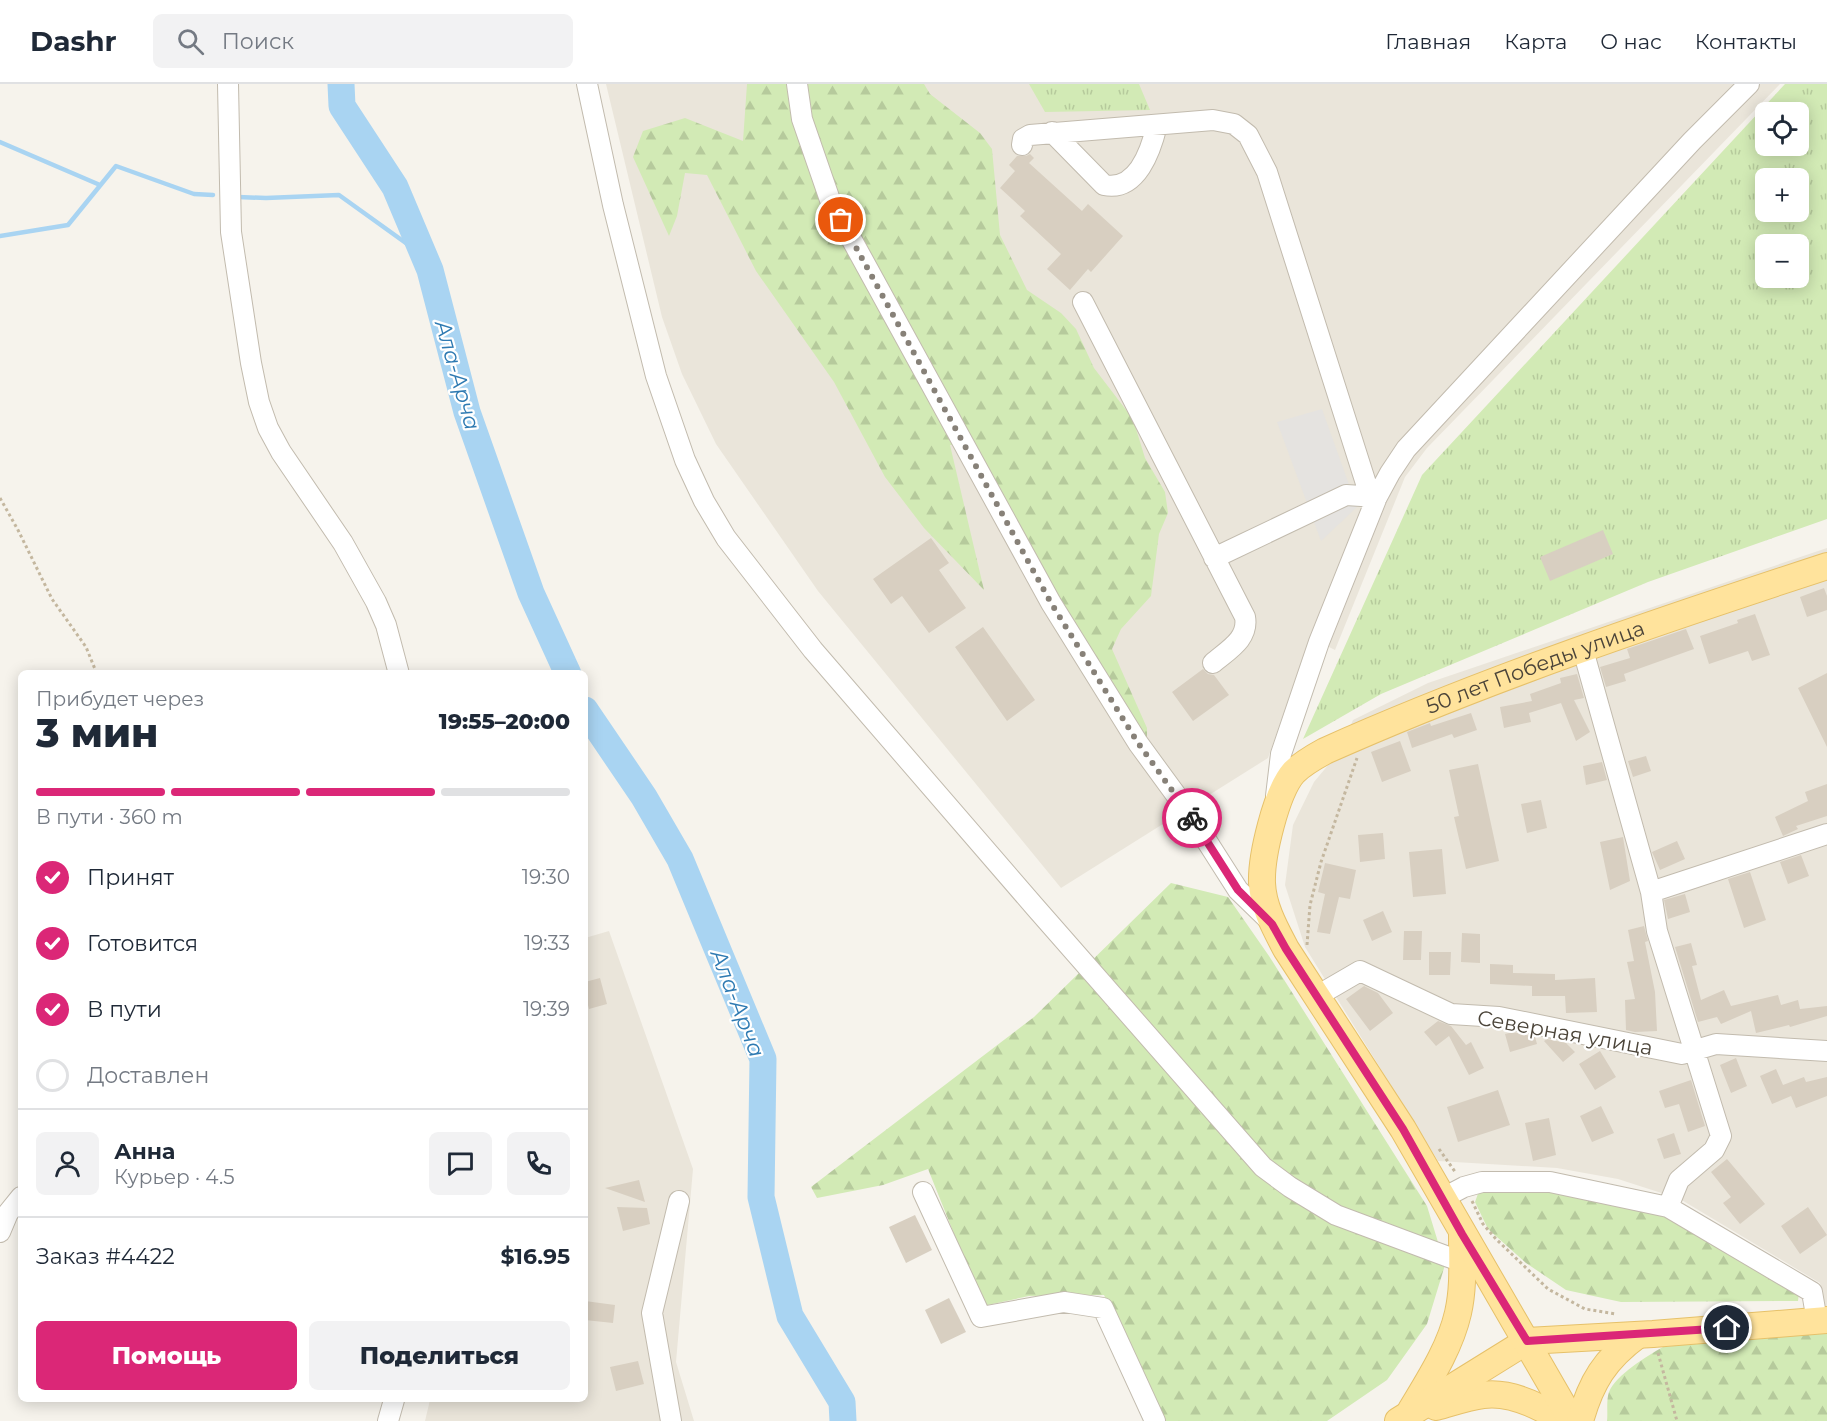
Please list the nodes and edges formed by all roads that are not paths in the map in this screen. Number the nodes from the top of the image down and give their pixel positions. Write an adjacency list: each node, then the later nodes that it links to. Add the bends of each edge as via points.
1 (228, 84): 14 (street, via 231,232 259,402 281,452 343,543 376,602)
2 (587, 84): 29 (street, via 612,205 656,376 685,460 726,538 821,659 1263,1167 1336,1215)
3 (797, 84): 18 (street, via 802,120 830,200 1051,603 1138,743 1238,890)
4 (1749, 84): 9 (street, via 1406,449)
5 (1157, 125): 6 (street); 6 (street, via 1144,162 1135,174 1114,187 1104,185); 9 (street, via 1213,120 1234,124 1248,135 1257,150)
6 (1052, 132): 7 (street, via 1030,135)
7 (1022, 145)
8 (1083, 302): 10 (street)
9 (1373, 497): 10 (street, via 1346,495); 15 (street, via 1281,754)
10 (1214, 558): 13 (street, via 1246,626 1242,638)
11 (1827, 566): 12 (main road, 50 лет Победы улица)
12 (1583, 650): 15 (main road, 50 лет Победы улица, via 1325,751 1293,773); 17 (street)
13 (1213, 663)
14 (398, 670)
15 (1274, 814): 18 (main road, 50 лет Победы улица, via 1262,884)
16 (1827, 834): 17 (street)
17 (1651, 892): 20 (street, via 1657,931)
18 (1272, 924): 19 (main road, 50 лет Победы улица)
19 (1317, 996): 20 (street, Северная улица, via 1360,971 1451,1014 1499,1017 1682,1054); 23 (main road, 50 лет Победы улица)
20 (1696, 1050): 21 (street, Северная улица, via 1716,1044); 26 (street, via 1721,1136 1714,1150 1679,1180)
21 (1827, 1050)
22 (923, 1192): 37 (street, via 981,1317 1064,1302 1103,1308)
23 (1443, 1198): 26 (street, via 1482,1182 1550,1182); 28 (main road, 50 лет Победы улица)
24 (18, 1201): 27 (street)
25 (679, 1201): 36 (street, via 652,1313)
26 (1668, 1207): 30 (street, via 1812,1292)
27 (0, 1232)
28 (1462, 1234): 29 (main road); 32 (main road, 50 лет Победы улица)
29 (1462, 1262): 34 (main road, via 1461,1296 1452,1333 1440,1360)
30 (1822, 1320): 31 (main road)
31 (1640, 1333): 32 (main road); 40 (main road, via 1620,1348 1600,1372)
32 (1527, 1341): 34 (main road); 39 (main road, 50 лет Победы улица)
33 (393, 1402): 35 (street)
34 (1403, 1418): 38 (main road, via 1483,1395 1497,1395 1529,1402)
35 (388, 1421)
36 (671, 1421)
37 (1155, 1421)
38 (1563, 1421)
39 (1572, 1421)
40 (1580, 1421)

